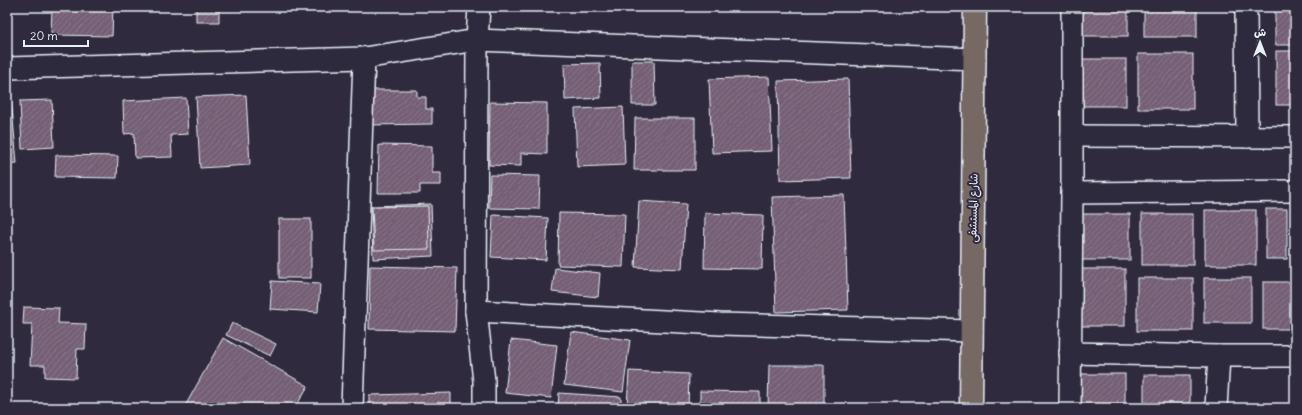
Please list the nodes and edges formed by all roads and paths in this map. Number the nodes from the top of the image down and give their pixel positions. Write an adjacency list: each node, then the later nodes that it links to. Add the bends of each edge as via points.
1 (479, 7): 5 (street)
2 (975, 7): 7 (highway, شارع المستشفى)
3 (1072, 7): 9 (street)
4 (1246, 7): 10 (street)
5 (477, 40): 6 (street); 7 (street); 14 (street)
6 (364, 58): 8 (street); 19 (street)
7 (974, 59): 15 (highway, شارع المستشفى)
8 (7, 68)
9 (1072, 136): 10 (street); 13 (street)
10 (1247, 137): 11 (street)
11 (1295, 137)
12 (1295, 191): 13 (street)
13 (1072, 193): 16 (street)
14 (476, 311): 15 (street, via 720,324); 20 (street, via 484,381)
15 (972, 331): 21 (highway, شارع المستشفى)
16 (1070, 353): 17 (street); 22 (street)
17 (1219, 356): 18 (street); 23 (street)
18 (1295, 356)
19 (352, 408)
20 (484, 408)
21 (971, 408)
22 (1070, 408)
23 (1216, 408)

